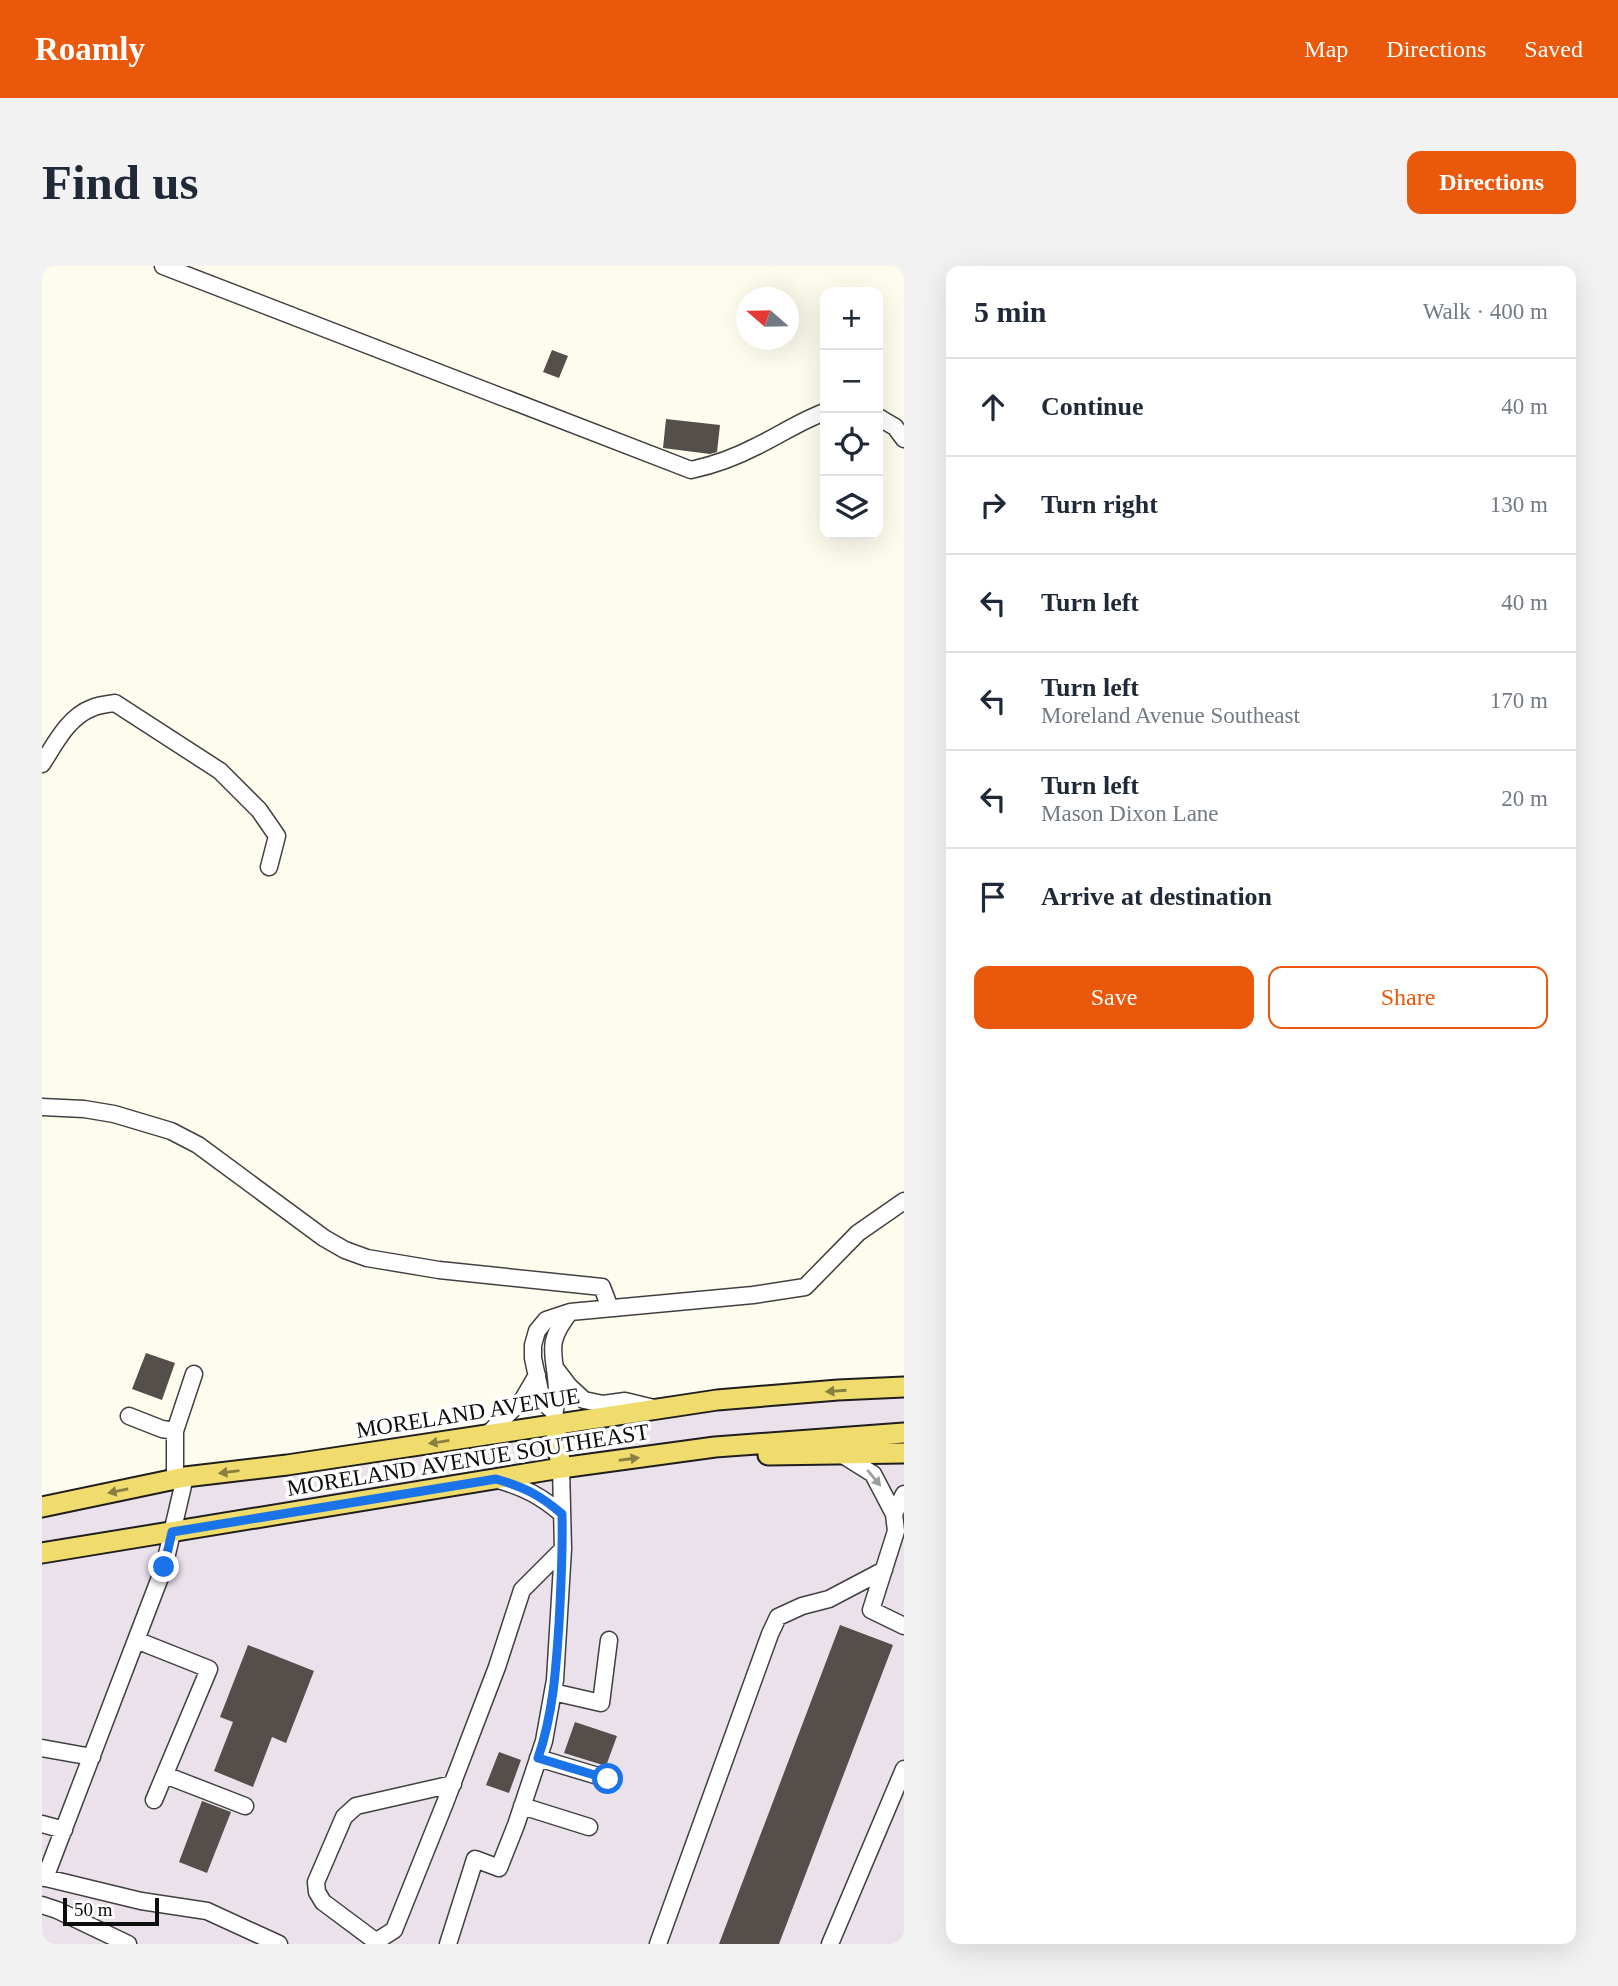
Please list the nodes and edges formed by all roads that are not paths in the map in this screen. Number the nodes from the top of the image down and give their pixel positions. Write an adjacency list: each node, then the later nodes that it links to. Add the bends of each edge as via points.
1 (163, 266): 2 (street, via 691,470 712,466)
2 (822, 413)
3 (883, 420): 4 (street)
4 (904, 439)
5 (42, 764): 6 (street, via 75,719 92,708 114,703 220,771 259,810 277,836)
6 (270, 867)
7 (42, 1107): 9 (street, via 114,1114 171,1131 198,1145 324,1238 367,1258 602,1287)
8 (904, 1201): 9 (street, via 858,1233 804,1287)
9 (610, 1308): 10 (street)
10 (570, 1312): 11 (street, via 558,1327 552,1346); 13 (street, via 546,1320 537,1331 533,1345)
11 (554, 1363): 15 (street, via 584,1400 603,1404 625,1401); 17 (street)
12 (194, 1374): 18 (street)
13 (537, 1375): 17 (street, via 542,1401); 20 (street, via 523,1399)
14 (904, 1387): 15 (main road, MORELAND AVENUE, one-way to 15)
15 (656, 1409): 17 (main road, MORELAND AVENUE)
16 (129, 1416): 18 (street)
17 (554, 1418): 20 (main road, MORELAND AVENUE); 24 (main road)
18 (175, 1432): 25 (street)
19 (904, 1433): 21 (main road, MORELAND AVENUE SOUTHEAST)
20 (488, 1434): 25 (main road, MORELAND AVENUE, one-way to 25)
21 (715, 1447): 23 (main road, via 751,1455); 24 (main road, MORELAND AVENUE SOUTHEAST, one-way to 21)
22 (904, 1453): 23 (main road)
23 (841, 1454): 30 (street, one-way to 30, via 873,1474)
24 (562, 1468): 26 (main road, MORELAND AVENUE SOUTHEAST); 29 (street)
25 (180, 1478): 28 (main road, MORELAND AVENUE, one-way to 28); 31 (street)
26 (496, 1479): 29 (street, via 529,1490); 31 (main road, MORELAND AVENUE SOUTHEAST)
27 (904, 1494): 30 (street)
28 (42, 1507)
29 (562, 1514): 32 (street)
30 (894, 1514): 34 (street, via 895,1531)
31 (172, 1532): 33 (main road, MORELAND AVENUE SOUTHEAST); 36 (street)
32 (563, 1549): 38 (street); 45 (street, via 522,1590)
33 (42, 1553)
34 (884, 1570): 35 (street, via 871,1609); 57 (street, via 829,1599 778,1617)
35 (904, 1626)
36 (136, 1640): 40 (street); 43 (street, via 209,1668)
37 (609, 1640): 38 (street, via 601,1703)
38 (553, 1692): 41 (street)
39 (42, 1748): 40 (street)
40 (92, 1757): 51 (street)
41 (538, 1758): 44 (street); 48 (street)
42 (904, 1769): 58 (street)
43 (165, 1775): 46 (street); 47 (street)
44 (608, 1779)
45 (453, 1784): 45 (street, via 394,1930 374,1940 323,1902 316,1882 349,1811)
46 (154, 1800)
47 (245, 1806)
48 (523, 1806): 50 (street); 56 (street, via 499,1868 475,1859)
49 (42, 1824): 51 (street)
50 (589, 1827)
51 (64, 1830): 52 (street)
52 (44, 1878): 55 (street, via 207,1911)
53 (42, 1905): 54 (street)
54 (128, 1944)
55 (279, 1944)
56 (448, 1944)
57 (658, 1944)
58 (830, 1944)

